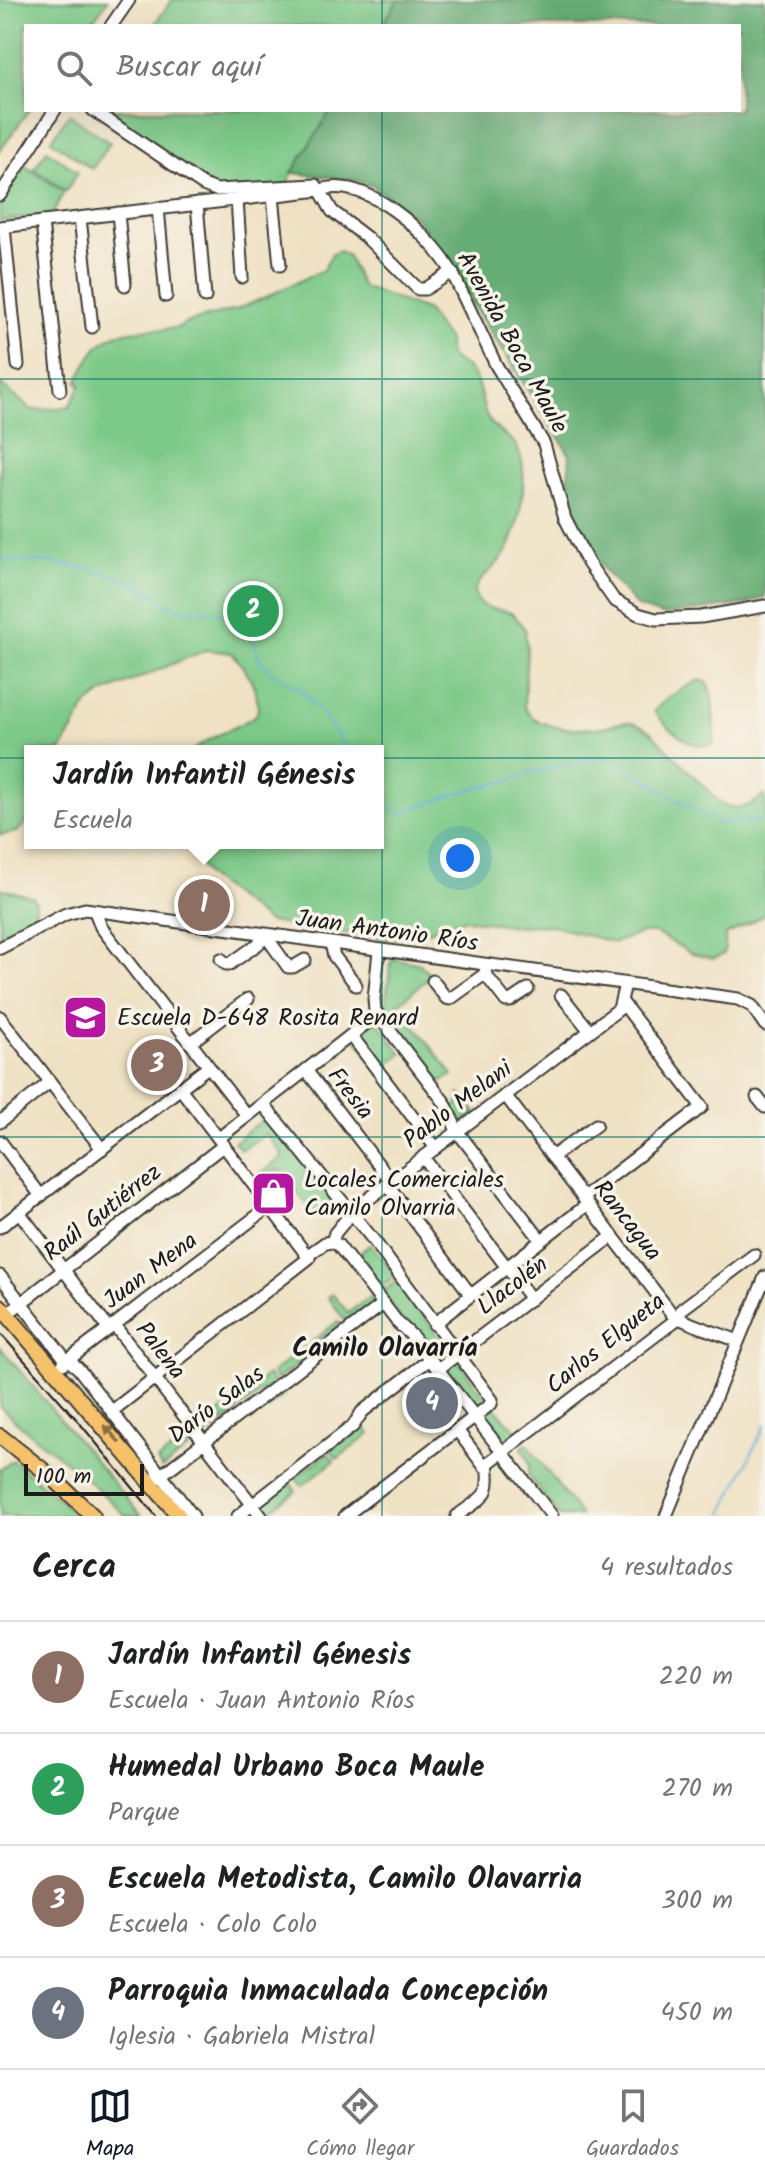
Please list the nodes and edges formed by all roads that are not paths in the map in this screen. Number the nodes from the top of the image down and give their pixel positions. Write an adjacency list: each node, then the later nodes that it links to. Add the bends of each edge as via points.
1 (129, 0): 2 (street)
2 (112, 24)
3 (54, 112): 7 (street)
4 (96, 112): 5 (street, Avenida Boca Maule, via 216,190)
5 (332, 186): 6 (street); 17 (street, Avenida Boca Maule, via 381,201)
6 (320, 190): 8 (street); 17 (street, via 332,211 418,289)
7 (0, 195)
8 (273, 196): 9 (street); 16 (street)
9 (237, 199): 10 (street); 18 (street)
10 (197, 204): 11 (street); 21 (street)
11 (158, 208): 12 (street); 20 (street)
12 (118, 213): 13 (street); 19 (street)
13 (80, 218): 14 (street); 22 (street)
14 (42, 222): 15 (street); 24 (street)
15 (2, 227): 23 (street)
16 (280, 265)
17 (452, 272): 25 (street, Avenida Boca Maule, via 496,365 544,444 565,518 605,590 624,608 656,619)
18 (242, 277)
19 (125, 285)
20 (166, 296)
21 (205, 297)
22 (92, 327)
23 (18, 365)
24 (60, 390)
25 (765, 606)
26 (95, 911): 27 (street, Juan Antonio Ríos); 29 (street, Juan Antonio Ríos, via 72,912); 46 (street, via 101,927)
27 (266, 936): 28 (street, Juan Antonio Ríos); 31 (street, via 230,964); 32 (street, via 288,967)
28 (331, 944): 30 (street, Juan Antonio Ríos); 36 (street)
29 (0, 948)
30 (379, 951): 33 (street, Juan Antonio Ríos); 41 (street, via 373,1003)
31 (221, 959)
32 (305, 960)
33 (485, 970): 34 (street, via 450,999); 35 (street, Juan Antonio Ríos); 37 (street, via 506,1001)
34 (433, 981)
35 (625, 984): 40 (street); 43 (street, Juan Antonio Ríos, via 742,1000)
36 (356, 985)
37 (528, 989)
38 (561, 995): 44 (street)
39 (248, 999): 46 (street)
40 (622, 1002): 44 (street, Pablo Melani); 67 (street, via 702,1107)
41 (378, 1014): 45 (street, Raúl Gutiérrez); 58 (street, via 445,1103)
42 (0, 1017): 49 (street)
43 (765, 1025)
44 (590, 1031): 51 (street, Pablo Melani)
45 (351, 1035): 48 (street, Raúl Gutiérrez); 61 (street)
46 (190, 1043): 47 (street)
47 (208, 1067): 50 (street); 55 (street)
48 (306, 1070): 53 (street, Raúl Gutiérrez); 65 (street, Fresia)
49 (50, 1082): 56 (street); 62 (street)
50 (180, 1088): 60 (street); 62 (street)
51 (505, 1095): 58 (street, Pablo Melani); 64 (street, Rancagua)
52 (757, 1097): 54 (street)
53 (263, 1104): 55 (street, Raúl Gutiérrez); 70 (street)
54 (765, 1107)
55 (247, 1116): 60 (street, Raúl Gutiérrez)
56 (0, 1122)
57 (596, 1125): 64 (street)
58 (457, 1131): 61 (street, Pablo Melani); 73 (street)
59 (0, 1141): 66 (street)
60 (221, 1142): 68 (street); 78 (street, Raúl Gutiérrez)
61 (436, 1148): 63 (street, Pablo Melani)
62 (102, 1149): 66 (street)
63 (423, 1157): 65 (street, Pablo Melani); 77 (street)
64 (552, 1157): 67 (street, Rancagua)
65 (389, 1182): 70 (street, Pablo Melani); 81 (street, Fresia)
66 (41, 1196): 69 (street)
67 (586, 1201): 72 (street, Rancagua); 73 (street)
68 (270, 1206): 76 (street); 88 (street, Juan Mena)
69 (19, 1212): 71 (street); 78 (street, Palena)
70 (351, 1214): 74 (street, Pablo Melani); 87 (street)
71 (0, 1226)
72 (613, 1236): 82 (street, Llacolén); 86 (street, Rancagua)
73 (541, 1240): 77 (street)
74 (332, 1242): 76 (street, Pablo Melani); 84 (street)
75 (754, 1255): 86 (street, Carlos Elgueta, via 682,1309)
76 (309, 1257): 95 (street, Pablo Melani)
77 (507, 1267): 81 (street); 82 (street)
78 (63, 1269): 83 (street, Raúl Gutiérrez); 88 (street, Palena)
79 (0, 1276): 83 (street)
80 (765, 1277): 89 (street)
81 (471, 1295): 87 (street)
82 (531, 1299): 90 (street, Llacolén)
83 (21, 1302): 85 (street, Raúl Gutiérrez); 92 (street)
84 (383, 1304): 91 (street); 99 (street, Darío Salas)
85 (3, 1310): 94 (main road)
86 (677, 1319): 89 (street); 101 (street, Carlos Elgueta)
87 (434, 1324): 90 (street)
88 (111, 1327): 92 (street, Juan Mena); 95 (street, Palena)
89 (738, 1341): 113 (street)
90 (457, 1355): 93 (street, Llacolén); 97 (street, via 492,1400)
91 (430, 1359): 93 (street); 104 (street)
92 (69, 1360): 94 (street, Juan Mena); 96 (street)
93 (438, 1369): 97 (street)
94 (56, 1370): 103 (main road, one-way to 94)
95 (154, 1378): 96 (street, Pablo Melani); 99 (street, Palena)
96 (112, 1411): 103 (street)
97 (475, 1416): 98 (street); 101 (street)
98 (457, 1430): 102 (street); 110 (street)
99 (203, 1442): 103 (street, Darío Salas); 104 (street, Palena)
100 (4, 1444): 105 (main road, via 53,1478)
101 (503, 1451): 102 (street, Carlos Elgueta); 112 (street)
102 (486, 1464): 111 (street, via 487,1492)
103 (156, 1478): 106 (main road); 107 (street)
104 (252, 1505): 108 (street); 109 (street, Palena)
105 (93, 1516)
106 (179, 1516)
107 (193, 1516)
108 (238, 1516)
109 (261, 1516)
110 (345, 1516)
111 (457, 1516)
112 (552, 1516)
113 (666, 1516)

